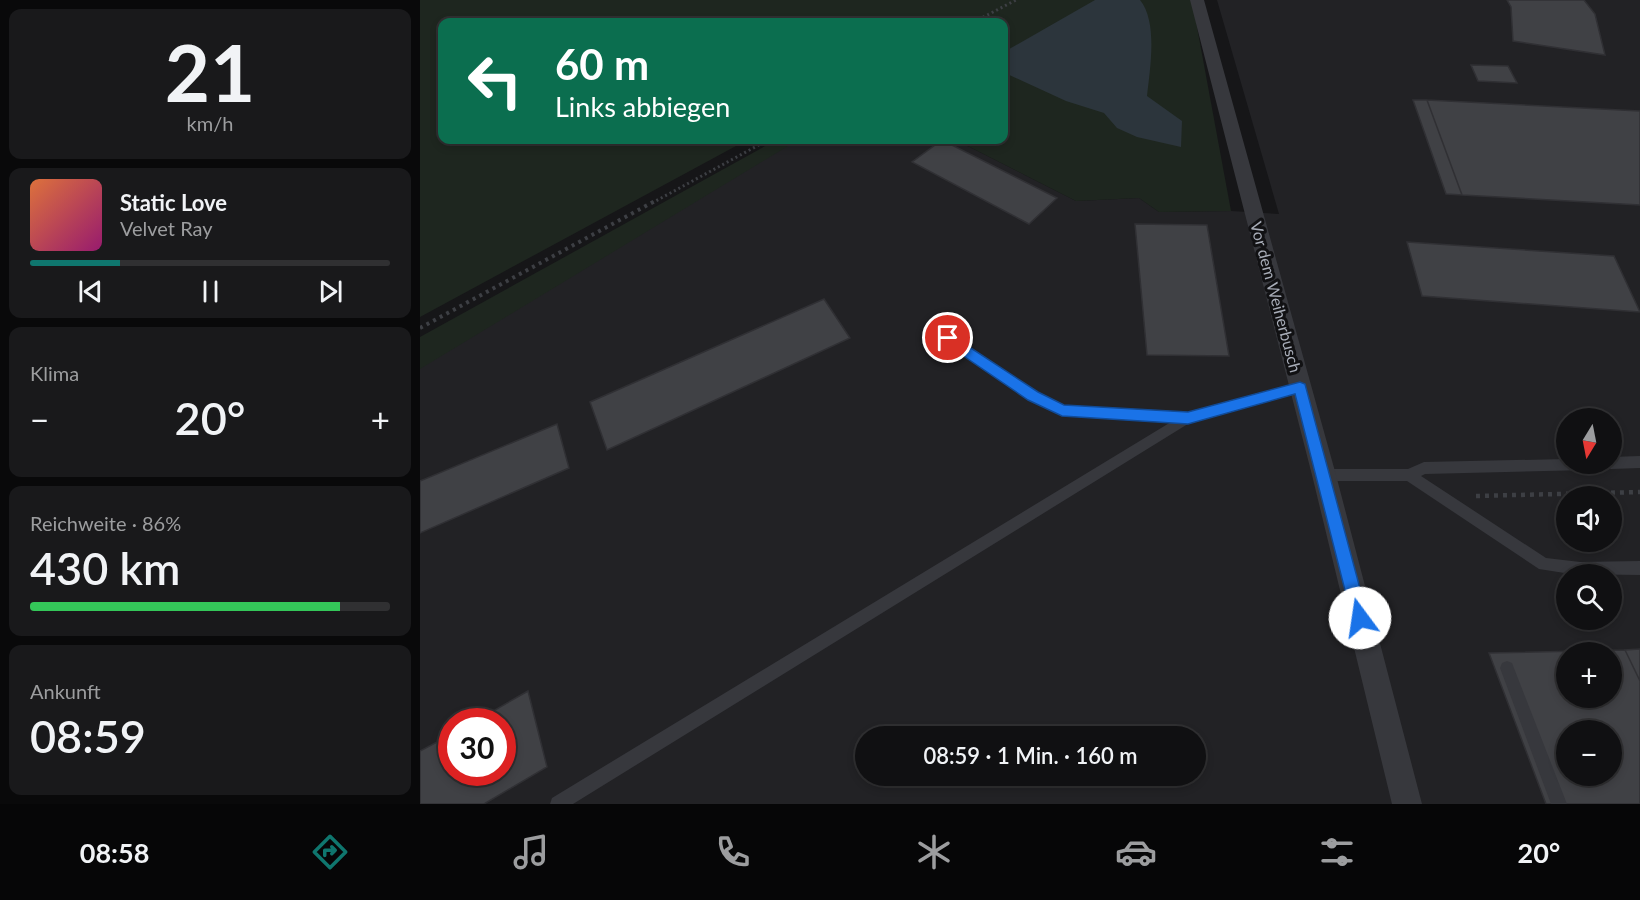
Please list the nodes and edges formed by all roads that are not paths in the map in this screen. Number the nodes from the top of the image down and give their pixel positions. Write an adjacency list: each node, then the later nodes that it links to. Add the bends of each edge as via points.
1 (1197, 0): 3 (street, Vor dem Weiherbusch)
2 (931, 327): 4 (lane, via 1033,396 1062,410)
3 (1300, 387): 4 (lane); 8 (street, Vor dem Weiherbusch)
4 (1188, 418): 12 (lane)
5 (1640, 462): 6 (lane)
6 (1622, 463)
7 (1556, 465): 9 (lane, via 1424,468)
8 (1324, 475): 9 (lane); 13 (street, Vor dem Weiherbusch)
9 (1409, 475): 10 (lane, via 1544,564 1580,569)
10 (1640, 568)
11 (1507, 668): 14 (lane)
12 (558, 804)
13 (1407, 804)
14 (1559, 804)

